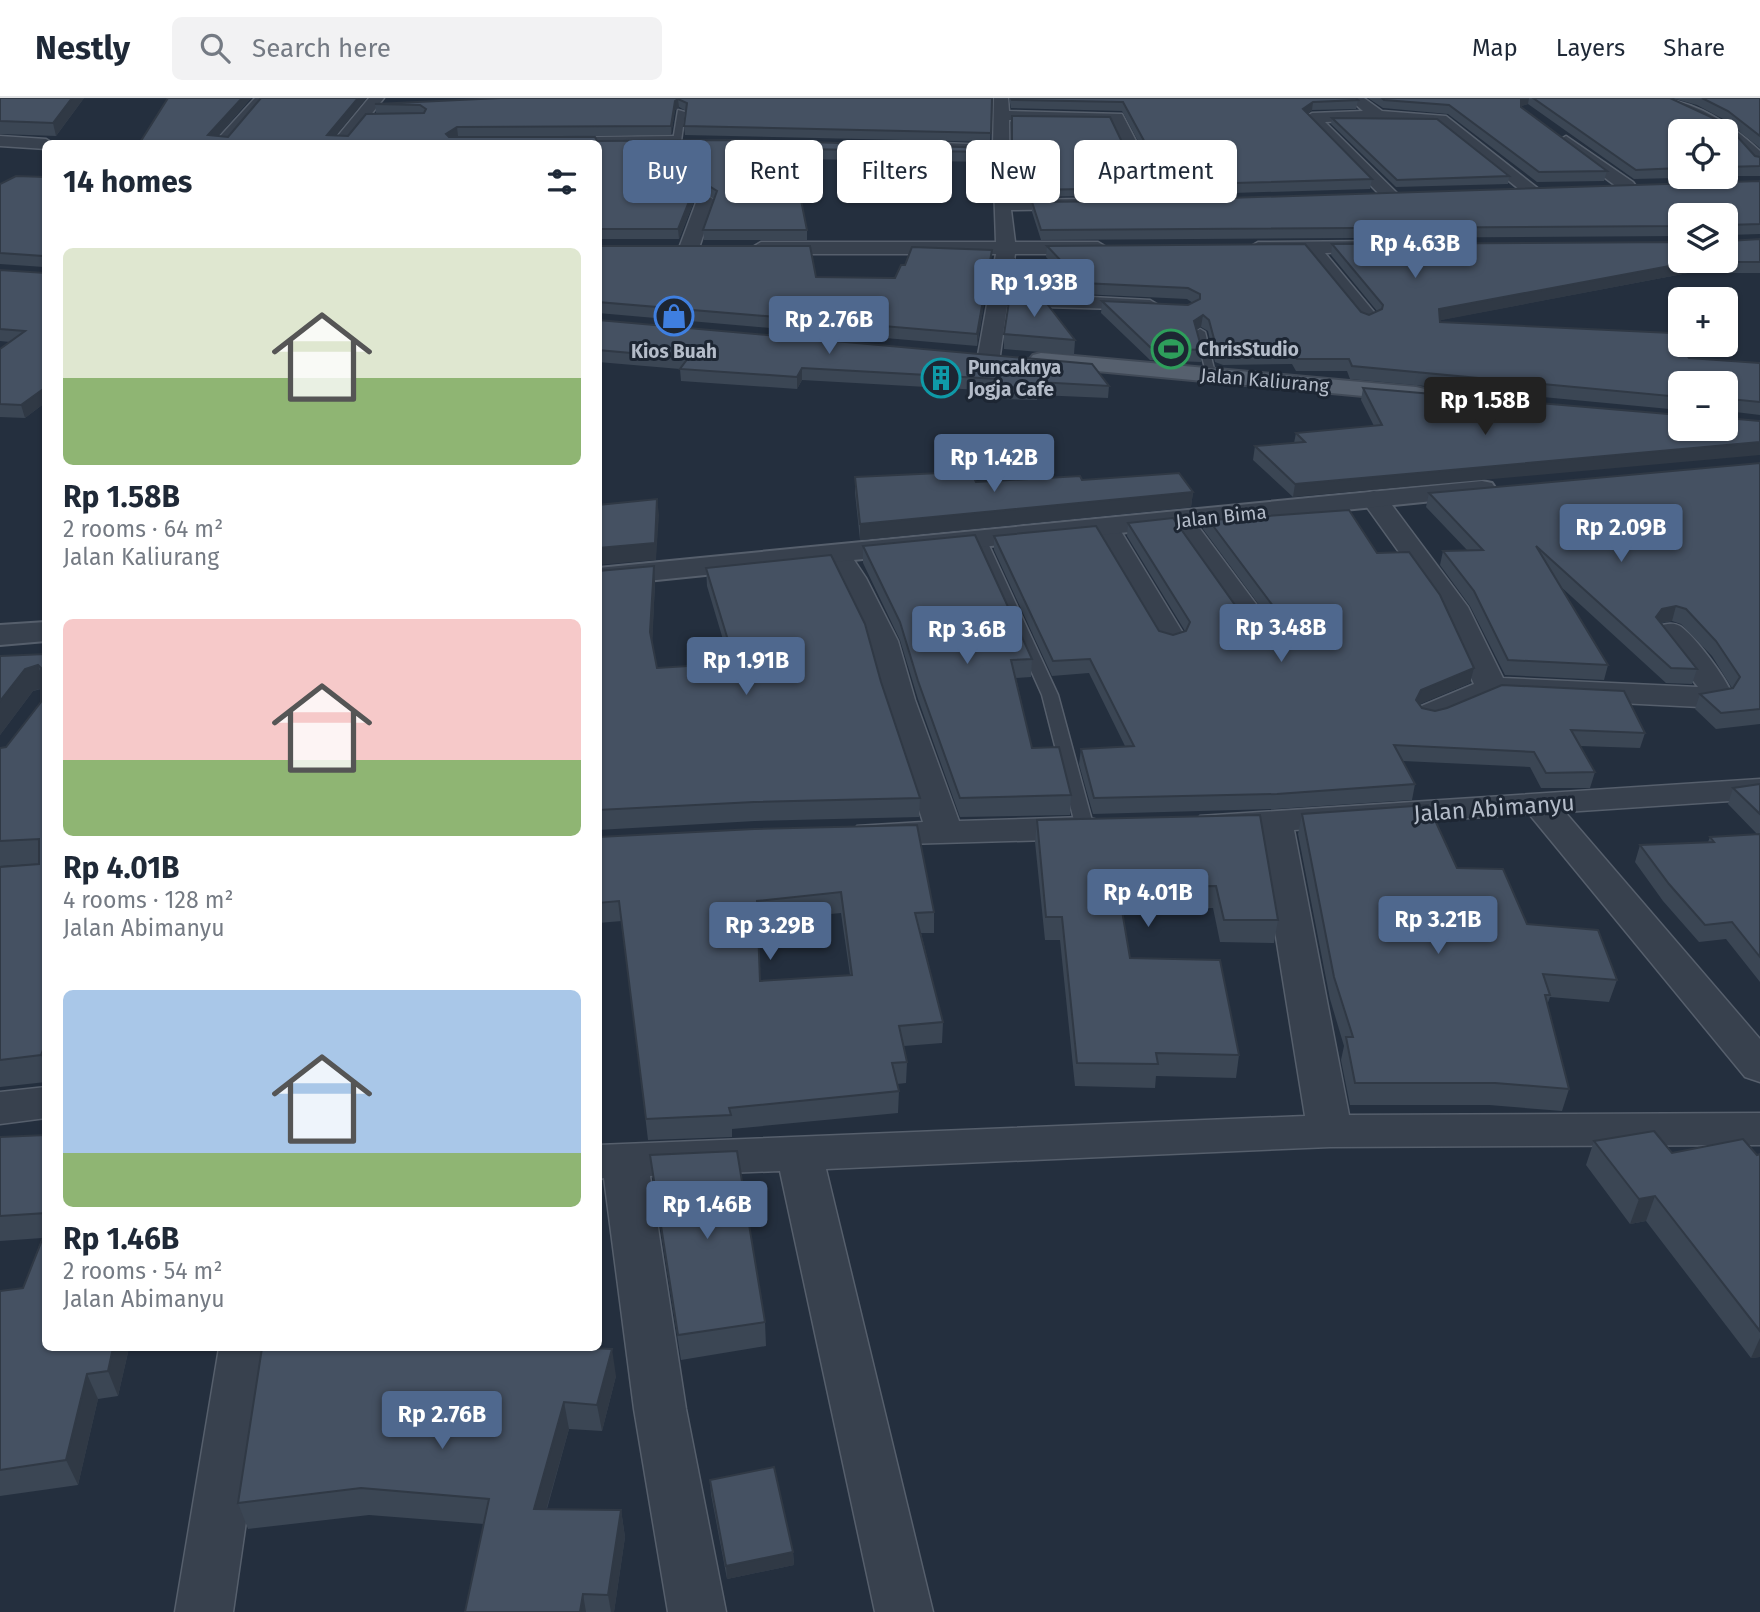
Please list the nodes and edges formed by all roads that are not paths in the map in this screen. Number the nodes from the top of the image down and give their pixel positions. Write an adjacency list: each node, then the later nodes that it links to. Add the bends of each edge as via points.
1 (263, 98): 11 (street)
2 (1355, 98): 9 (street)
3 (1658, 98): 20 (street, via 1727,129)
4 (988, 99): 5 (street)
5 (1001, 104): 14 (street); 15 (street, via 1116,117)
6 (393, 105): 7 (street)
7 (369, 111): 12 (street)
8 (681, 112): 13 (lane)
9 (1378, 115): 22 (street, via 1444,120 1538,190); 23 (street, via 1312,118 1397,196)
10 (1556, 133): 21 (street, via 1634,186)
11 (225, 140)
12 (343, 140)
13 (684, 140)
14 (1000, 140)
15 (1127, 140)
16 (0, 141): 19 (street)
17 (602, 142): 18 (street)
18 (623, 142)
19 (42, 144)
20 (1760, 160)
21 (1600, 187)
22 (1506, 191)
23 (1364, 197)
24 (705, 203): 31 (street)
25 (1158, 203): 27 (street)
26 (1094, 204): 28 (street)
27 (1134, 204)
28 (1001, 205): 37 (street)
29 (1401, 247): 36 (street)
30 (663, 248): 31 (street)
31 (689, 248): 32 (street)
32 (716, 248)
33 (742, 248): 37 (street)
34 (1121, 248): 37 (street)
35 (1244, 248): 36 (street)
36 (1311, 248): 40 (street)
37 (1006, 249): 38 (street)
38 (998, 299): 39 (street); 43 (street)
39 (1173, 307)
40 (1368, 318)
41 (1200, 332): 44 (lane)
42 (961, 353): 43 (main road, Jalan Kaliurang)
43 (989, 355): 44 (main road, Jalan Kaliurang)
44 (1212, 376): 45 (main road, Jalan Kaliurang)
45 (1432, 396)
46 (1503, 488): 47 (street, Jalan Bima)
47 (1374, 499): 48 (street, Jalan Bima); 58 (street, via 1453,607)
48 (1179, 520): 49 (street, Jalan Bima); 57 (street)
49 (1105, 528): 50 (street, Jalan Bima); 56 (street)
50 (980, 541): 51 (street, Jalan Bima); 64 (lane, via 1051,695)
51 (836, 554): 52 (street, Jalan Bima); 65 (street, via 883,641)
52 (602, 577)
53 (42, 631): 55 (street)
54 (1669, 632): 58 (street, via 1712,681 1716,694 1656,697)
55 (0, 635)
56 (1171, 638)
57 (1271, 646)
58 (1491, 687): 59 (street)
59 (1431, 714)
60 (1760, 789): 61 (street, Jalan Abimanyu)
61 (1539, 804): 62 (street, Jalan Abimanyu); 67 (street)
62 (1275, 823): 63 (street, Jalan Abimanyu); 71 (street)
63 (1180, 825)
64 (1099, 828): 65 (street)
65 (945, 833): 66 (street)
66 (836, 834)
67 (1760, 1067)
68 (42, 1103): 69 (street)
69 (0, 1108)
70 (1760, 1129): 71 (street)
71 (1330, 1131): 72 (street)
72 (799, 1153): 73 (street); 77 (street)
73 (612, 1161): 76 (street)
74 (245, 1351): 75 (street)
75 (204, 1612)
76 (697, 1612)
77 (904, 1612)

